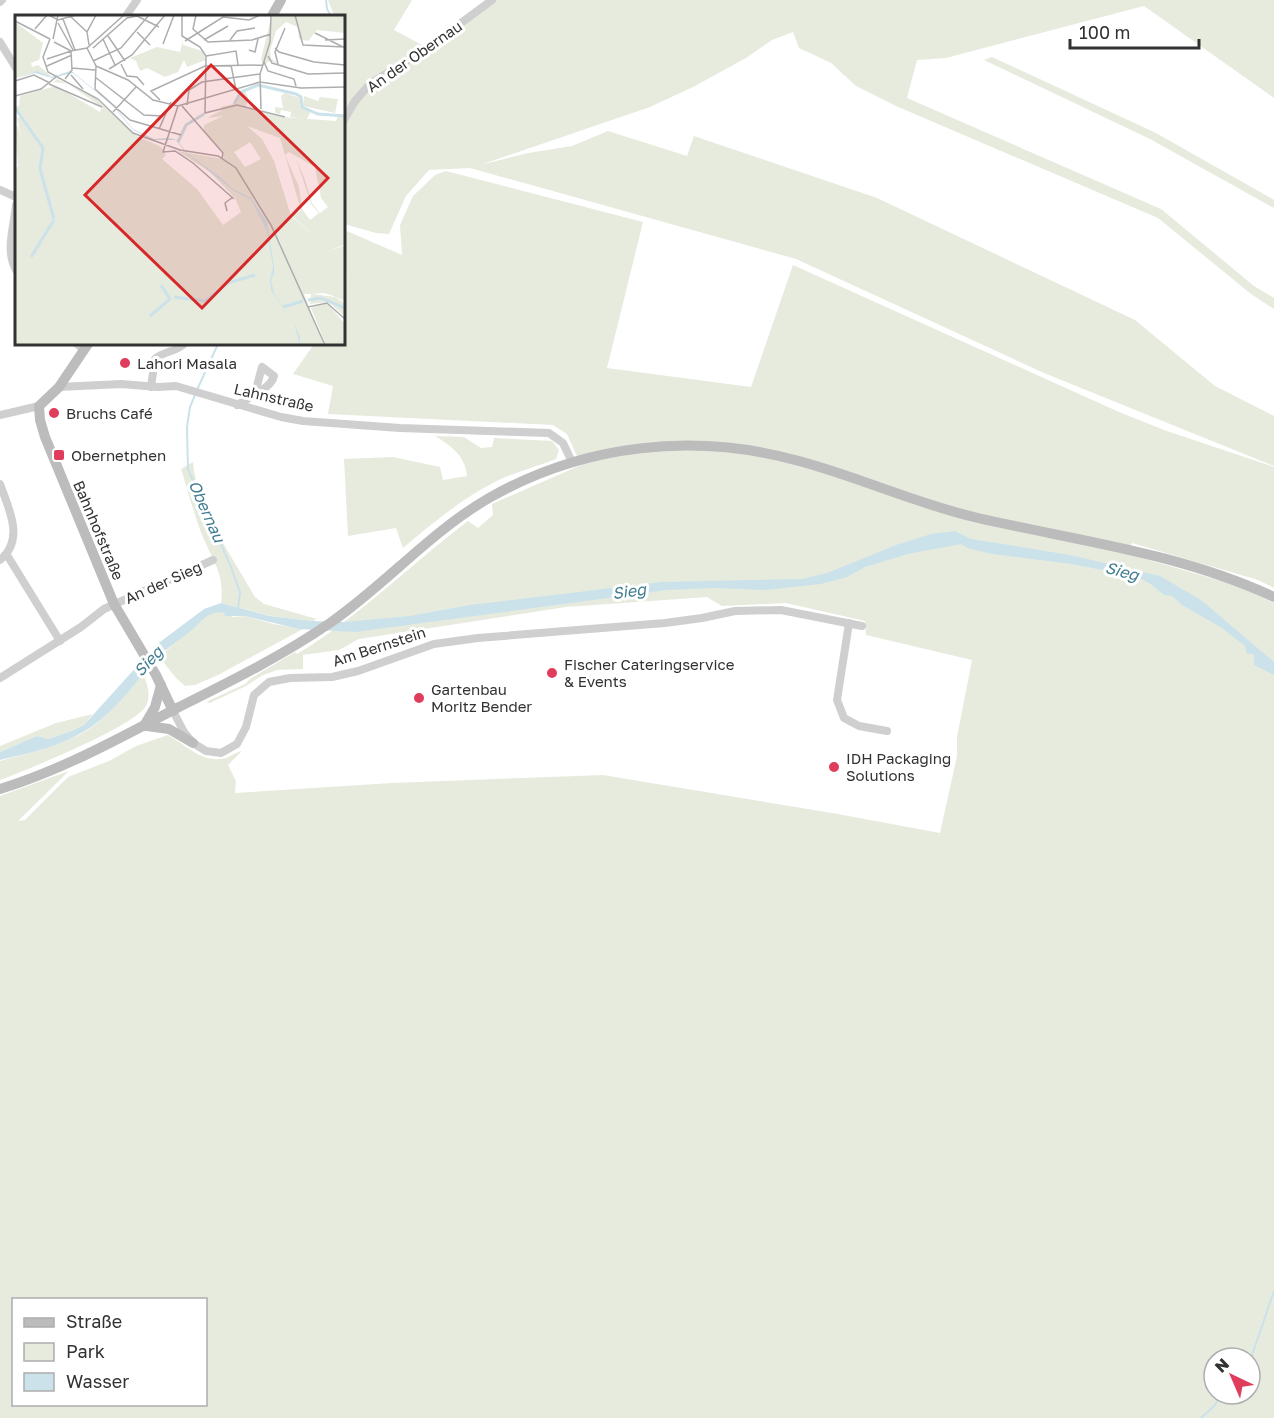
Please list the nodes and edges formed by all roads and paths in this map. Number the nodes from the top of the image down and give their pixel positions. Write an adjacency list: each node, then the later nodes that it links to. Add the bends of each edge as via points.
1 (137, 0): 4 (street)
2 (492, 0): 8 (street, An der Obernau, via 370,84)
3 (278, 1): 5 (main road)
4 (127, 15)
5 (272, 15)
6 (0, 42): 7 (street)
7 (15, 66)
8 (345, 118)
9 (0, 190): 10 (street)
10 (15, 197)
11 (15, 212): 13 (street)
12 (0, 255): 13 (street)
13 (11, 259): 14 (street)
14 (15, 268)
15 (183, 345): 18 (street, via 155,359)
16 (83, 346): 17 (main road)
17 (59, 387): 18 (street, Lahnstraße); 21 (main road)
18 (151, 387): 20 (street, Lahnstraße, via 176,386)
19 (255, 393): 20 (street)
20 (237, 405): 23 (street, Lahnstraße, via 303,421 549,433 563,443)
21 (39, 406): 22 (street); 28 (main road, Bahnhofstraße, via 45,437)
22 (0, 415)
23 (572, 462): 27 (main road, via 622,450 668,446 706,445 764,452 952,511 1168,559); 34 (main road, via 469,510 331,622)
24 (0, 484): 25 (street, via 14,536 12,548)
25 (4, 557): 31 (street)
26 (213, 560): 28 (street, An der Sieg)
27 (1274, 597)
28 (114, 604): 31 (street, Bahnhofstraße); 33 (main road)
29 (849, 623): 30 (street, Am Bernstein); 36 (street, via 837,700 844,718 859,726); 37 (street, Am Bernstein, via 781,610 735,611 683,621 434,644 332,677 269,682 254,695 237,744 221,753)
30 (862, 626)
31 (60, 641): 32 (street, Bahnhofstraße)
32 (0, 678)
33 (161, 685): 34 (main road); 35 (main road)
34 (173, 711): 35 (main road); 37 (street)
35 (144, 726): 37 (main road, via 169,729); 38 (main road, via 61,767)
36 (887, 731)
37 (193, 743)
38 (0, 789)

